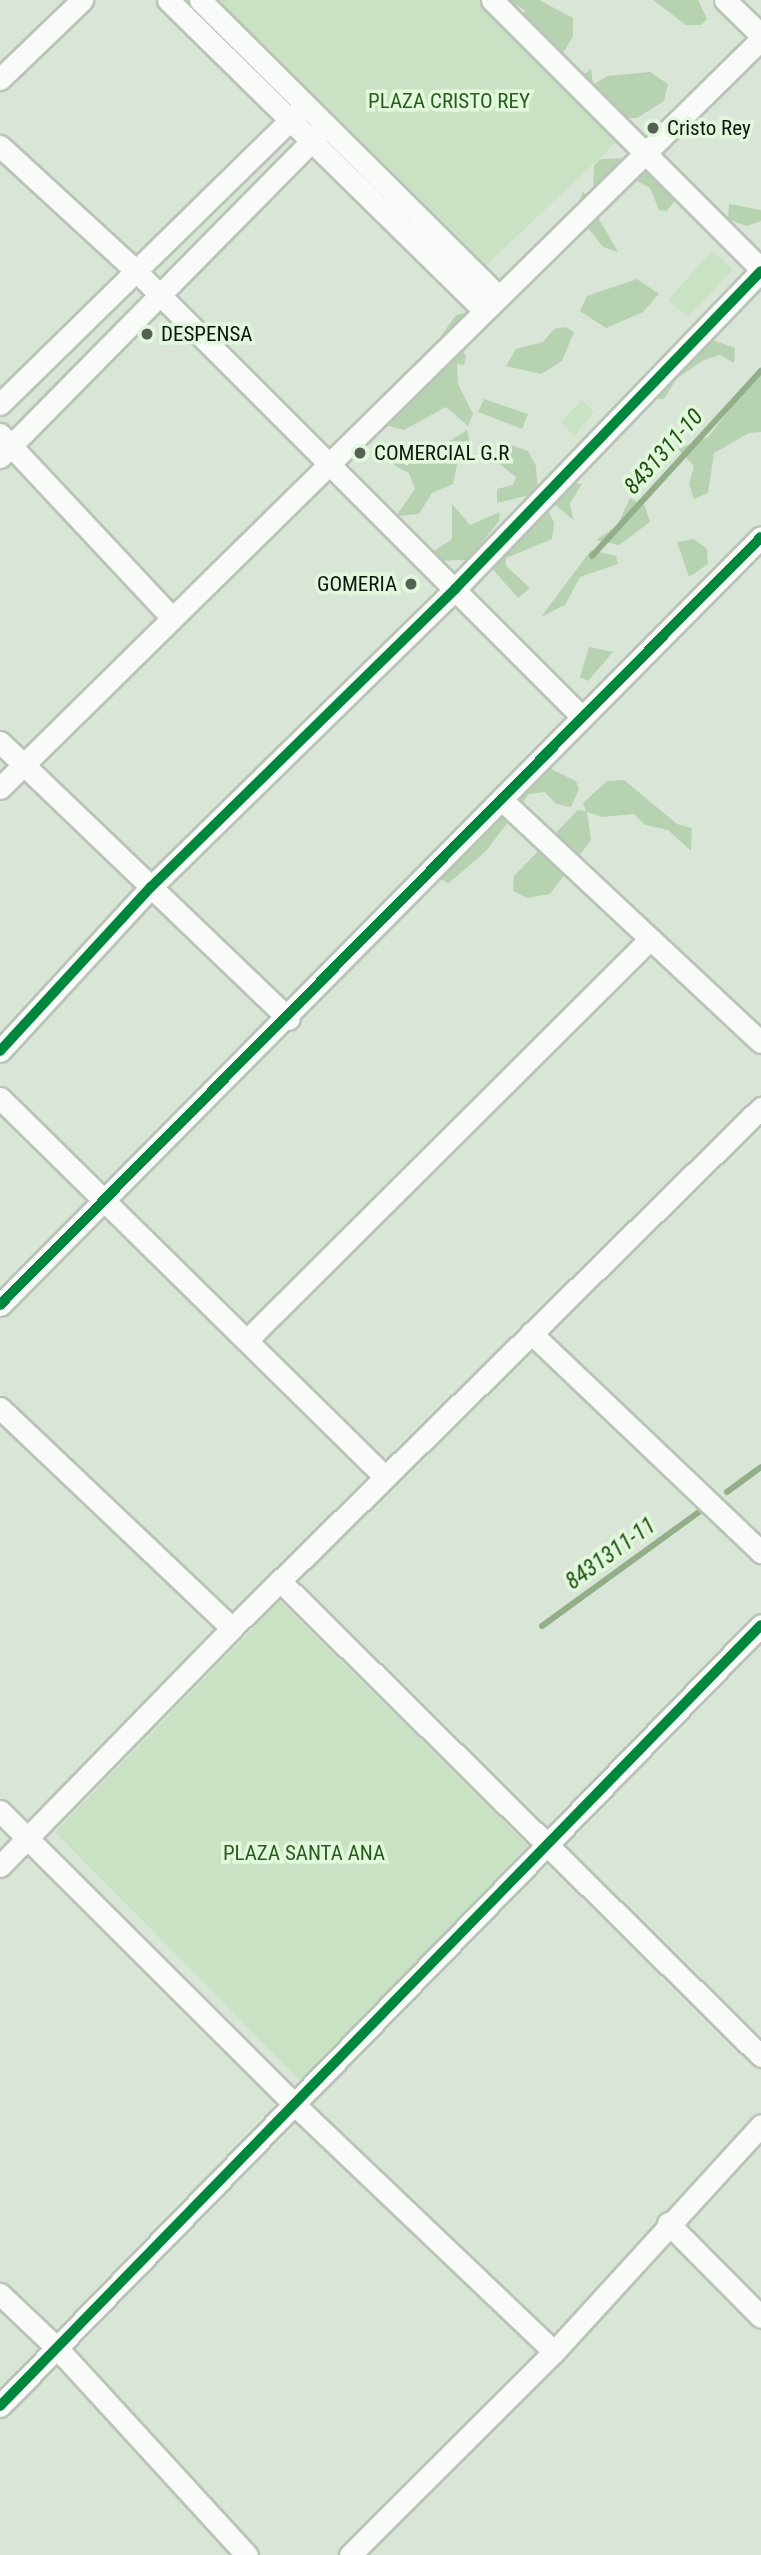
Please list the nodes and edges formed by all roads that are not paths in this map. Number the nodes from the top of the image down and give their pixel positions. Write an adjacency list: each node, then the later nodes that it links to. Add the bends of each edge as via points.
1 (82, 0): 7 (street)
2 (168, 0): 9 (street)
3 (200, 0): 8 (street)
4 (492, 0): 13 (street)
5 (725, 0): 6 (street)
6 (761, 37): 13 (street)
7 (0, 79)
8 (305, 105): 9 (street); 10 (street)
9 (289, 121): 11 (street); 15 (street)
10 (326, 126): 11 (street); 17 (street)
11 (311, 142): 16 (street); 17 (street)
12 (0, 146): 15 (street)
13 (646, 153): 14 (street); 17 (street)
14 (761, 270): 22 (street)
15 (136, 271): 16 (street); 18 (street)
16 (159, 294): 19 (street); 20 (street)
17 (491, 304): 20 (street)
18 (0, 404)
19 (4, 445): 23 (street)
20 (329, 464): 22 (street); 23 (street)
21 (761, 537): 24 (street)
22 (455, 589): 24 (street); 29 (street)
23 (172, 618): 26 (street)
24 (581, 716): 28 (street)
25 (0, 741): 26 (street)
26 (23, 765): 27 (street); 29 (street)
27 (0, 788)
28 (502, 800): 30 (street); 31 (street)
29 (151, 887): 31 (street); 33 (street)
30 (649, 940): 32 (street); 39 (street)
31 (289, 1019): 36 (street)
32 (761, 1042)
33 (0, 1051)
34 (0, 1098): 36 (street)
35 (761, 1108): 38 (street)
36 (105, 1199): 37 (street); 39 (street)
37 (0, 1305)
38 (531, 1333): 41 (street); 42 (street)
39 (247, 1340): 41 (street)
40 (0, 1409): 45 (street)
41 (386, 1476): 43 (street)
42 (761, 1552)
43 (280, 1581): 45 (street); 48 (street)
44 (761, 1625): 48 (street)
45 (232, 1628): 47 (street)
46 (0, 1811): 47 (street)
47 (29, 1838): 49 (street); 51 (street)
48 (548, 1849): 50 (street); 51 (street)
49 (0, 1866)
50 (761, 2056)
51 (296, 2106): 56 (street); 57 (street)
52 (761, 2125): 53 (street)
53 (668, 2223): 55 (street); 57 (street)
54 (0, 2294): 56 (street)
55 (761, 2317)
56 (57, 2348): 58 (street); 59 (street)
57 (554, 2352): 60 (street)
58 (0, 2406)
59 (247, 2555)
60 (350, 2555)

